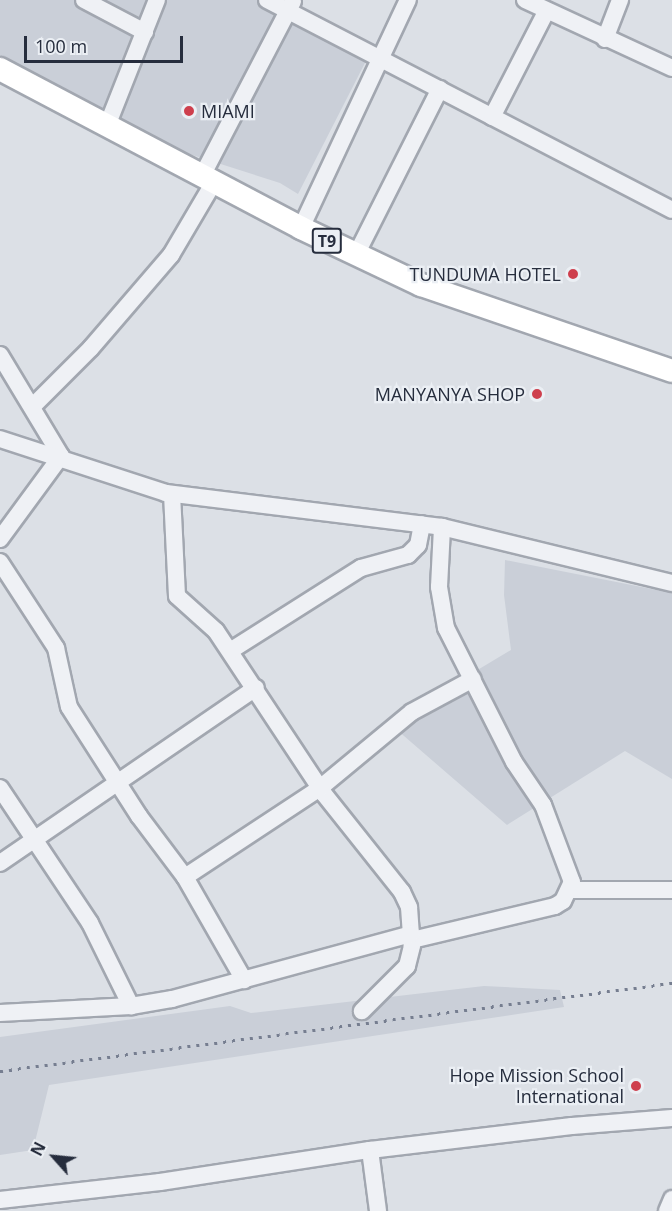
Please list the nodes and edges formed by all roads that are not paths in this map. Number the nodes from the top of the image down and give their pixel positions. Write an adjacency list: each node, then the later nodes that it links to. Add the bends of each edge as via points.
1 (84, 0): 9 (street)
2 (157, 0): 9 (street)
3 (267, 0): 7 (street)
4 (408, 0): 11 (street)
5 (525, 0): 8 (street)
6 (620, 0): 10 (street)
7 (291, 5): 11 (street); 17 (street)
8 (546, 12): 10 (street); 15 (street)
9 (145, 32): 16 (street)
10 (605, 39): 12 (street)
11 (379, 57): 14 (street); 19 (street)
12 (672, 68)
13 (0, 69): 16 (highway, T9)
14 (440, 89): 15 (street); 20 (street)
15 (492, 117): 18 (street)
16 (107, 126): 17 (highway, T9)
17 (208, 179): 19 (highway, T9); 23 (street, via 171,255 113,323)
18 (672, 210)
19 (301, 228): 20 (highway, T9)
20 (356, 255): 22 (highway, T9, via 421,285)
21 (0, 355): 23 (street)
22 (672, 371)
23 (32, 407): 25 (street)
24 (0, 439): 25 (street)
25 (61, 456): 26 (street, via 118,479); 29 (street)
26 (172, 494): 27 (street); 32 (street, via 177,596 216,631)
27 (422, 524): 28 (street); 32 (street, via 420,540 408,555 361,568)
28 (442, 526): 31 (street); 33 (street, via 440,604 446,628)
29 (0, 538)
30 (0, 562): 35 (street, via 43,621 56,648 69,707)
31 (672, 583)
32 (230, 651): 34 (street)
33 (473, 679): 37 (street, via 412,712); 41 (street, via 514,762 543,805 569,873)
34 (256, 688): 35 (street); 37 (street)
35 (119, 782): 38 (street); 40 (street)
36 (0, 788): 38 (street)
37 (320, 788): 40 (street); 43 (street, via 402,892 409,907)
38 (33, 841): 39 (street); 45 (street, via 90,923)
39 (0, 863)
40 (185, 877): 44 (street)
41 (570, 890): 42 (street); 43 (street, via 555,906)
42 (672, 890)
43 (412, 937): 44 (street); 46 (street, via 406,966)
44 (244, 980): 45 (street)
45 (131, 1006): 47 (street)
46 (362, 1011)
47 (0, 1013)
48 (672, 1118): 49 (street)
49 (370, 1150): 51 (street, via 160,1182); 52 (street)
50 (672, 1199): 53 (street)
51 (0, 1200)
52 (379, 1211)
53 (667, 1211)

